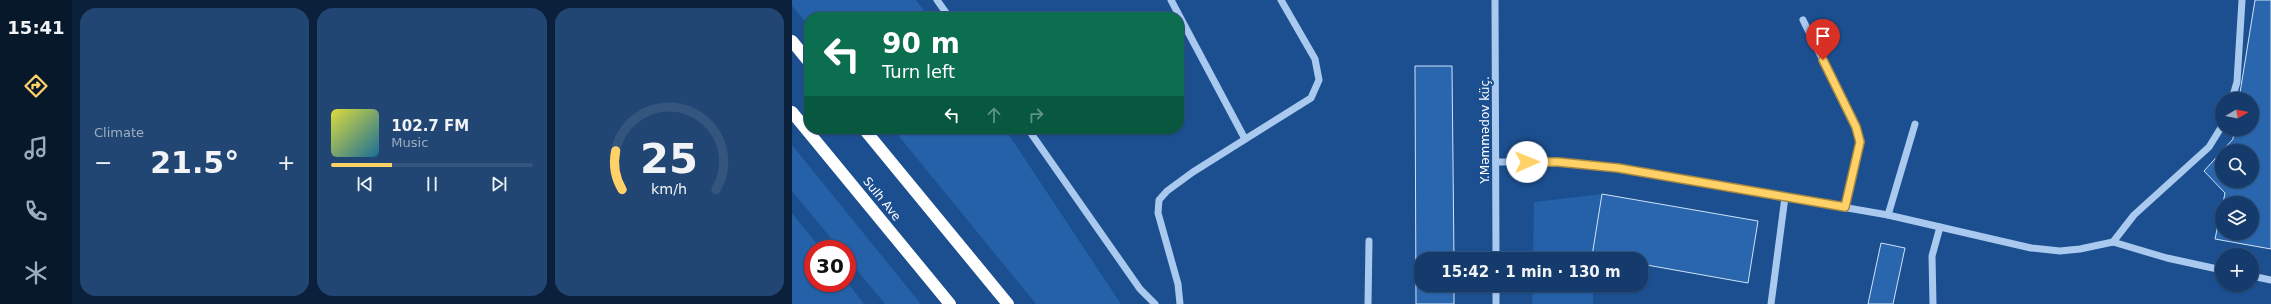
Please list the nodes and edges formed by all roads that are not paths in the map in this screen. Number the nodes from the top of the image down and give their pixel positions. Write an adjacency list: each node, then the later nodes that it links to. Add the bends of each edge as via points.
1 (937, 0): 6 (street)
2 (1171, 0): 7 (street)
3 (1281, 0): 20 (street, via 1315,59 1319,80 1311,98)
4 (1495, 0): 21 (street, Y.Məmmədov küç.)
5 (2242, 0): 12 (street)
6 (945, 12)
7 (1177, 12)
8 (1803, 20): 23 (street, via 1856,127 1860,142)
9 (1184, 24): 20 (street)
10 (792, 41): 11 (highway)
11 (804, 56)
12 (2234, 92)
13 (792, 112): 15 (highway, Sulh Ave)
14 (1915, 124): 24 (street)
15 (804, 127)
16 (810, 134): 33 (highway, Sulh Ave)
17 (868, 134): 34 (highway)
18 (1032, 134): 35 (street, via 1140,289)
19 (2215, 136): 27 (street, via 2208,147 2134,215)
20 (1245, 139): 36 (street, via 1193,172 1159,200 1158,213 1178,284)
21 (1496, 162): 22 (street, via 1582,163); 28 (street, Y.Məmmədov küç.)
22 (1785, 197): 23 (street); 39 (street)
23 (1845, 207): 24 (street)
24 (1888, 215): 25 (street)
25 (1940, 226): 27 (street, via 2031,248 2060,251); 40 (street, via 1932,256)
26 (1369, 241): 37 (street)
27 (2113, 242): 29 (street)
28 (1496, 252)
29 (2215, 268)
30 (2259, 277): 31 (street)
31 (2271, 280)
32 (1496, 292): 38 (street)
33 (950, 304)
34 (1008, 304)
35 (1155, 304)
36 (1180, 304)
37 (1368, 304)
38 (1496, 304)
39 (1770, 304)
40 (1933, 304)

